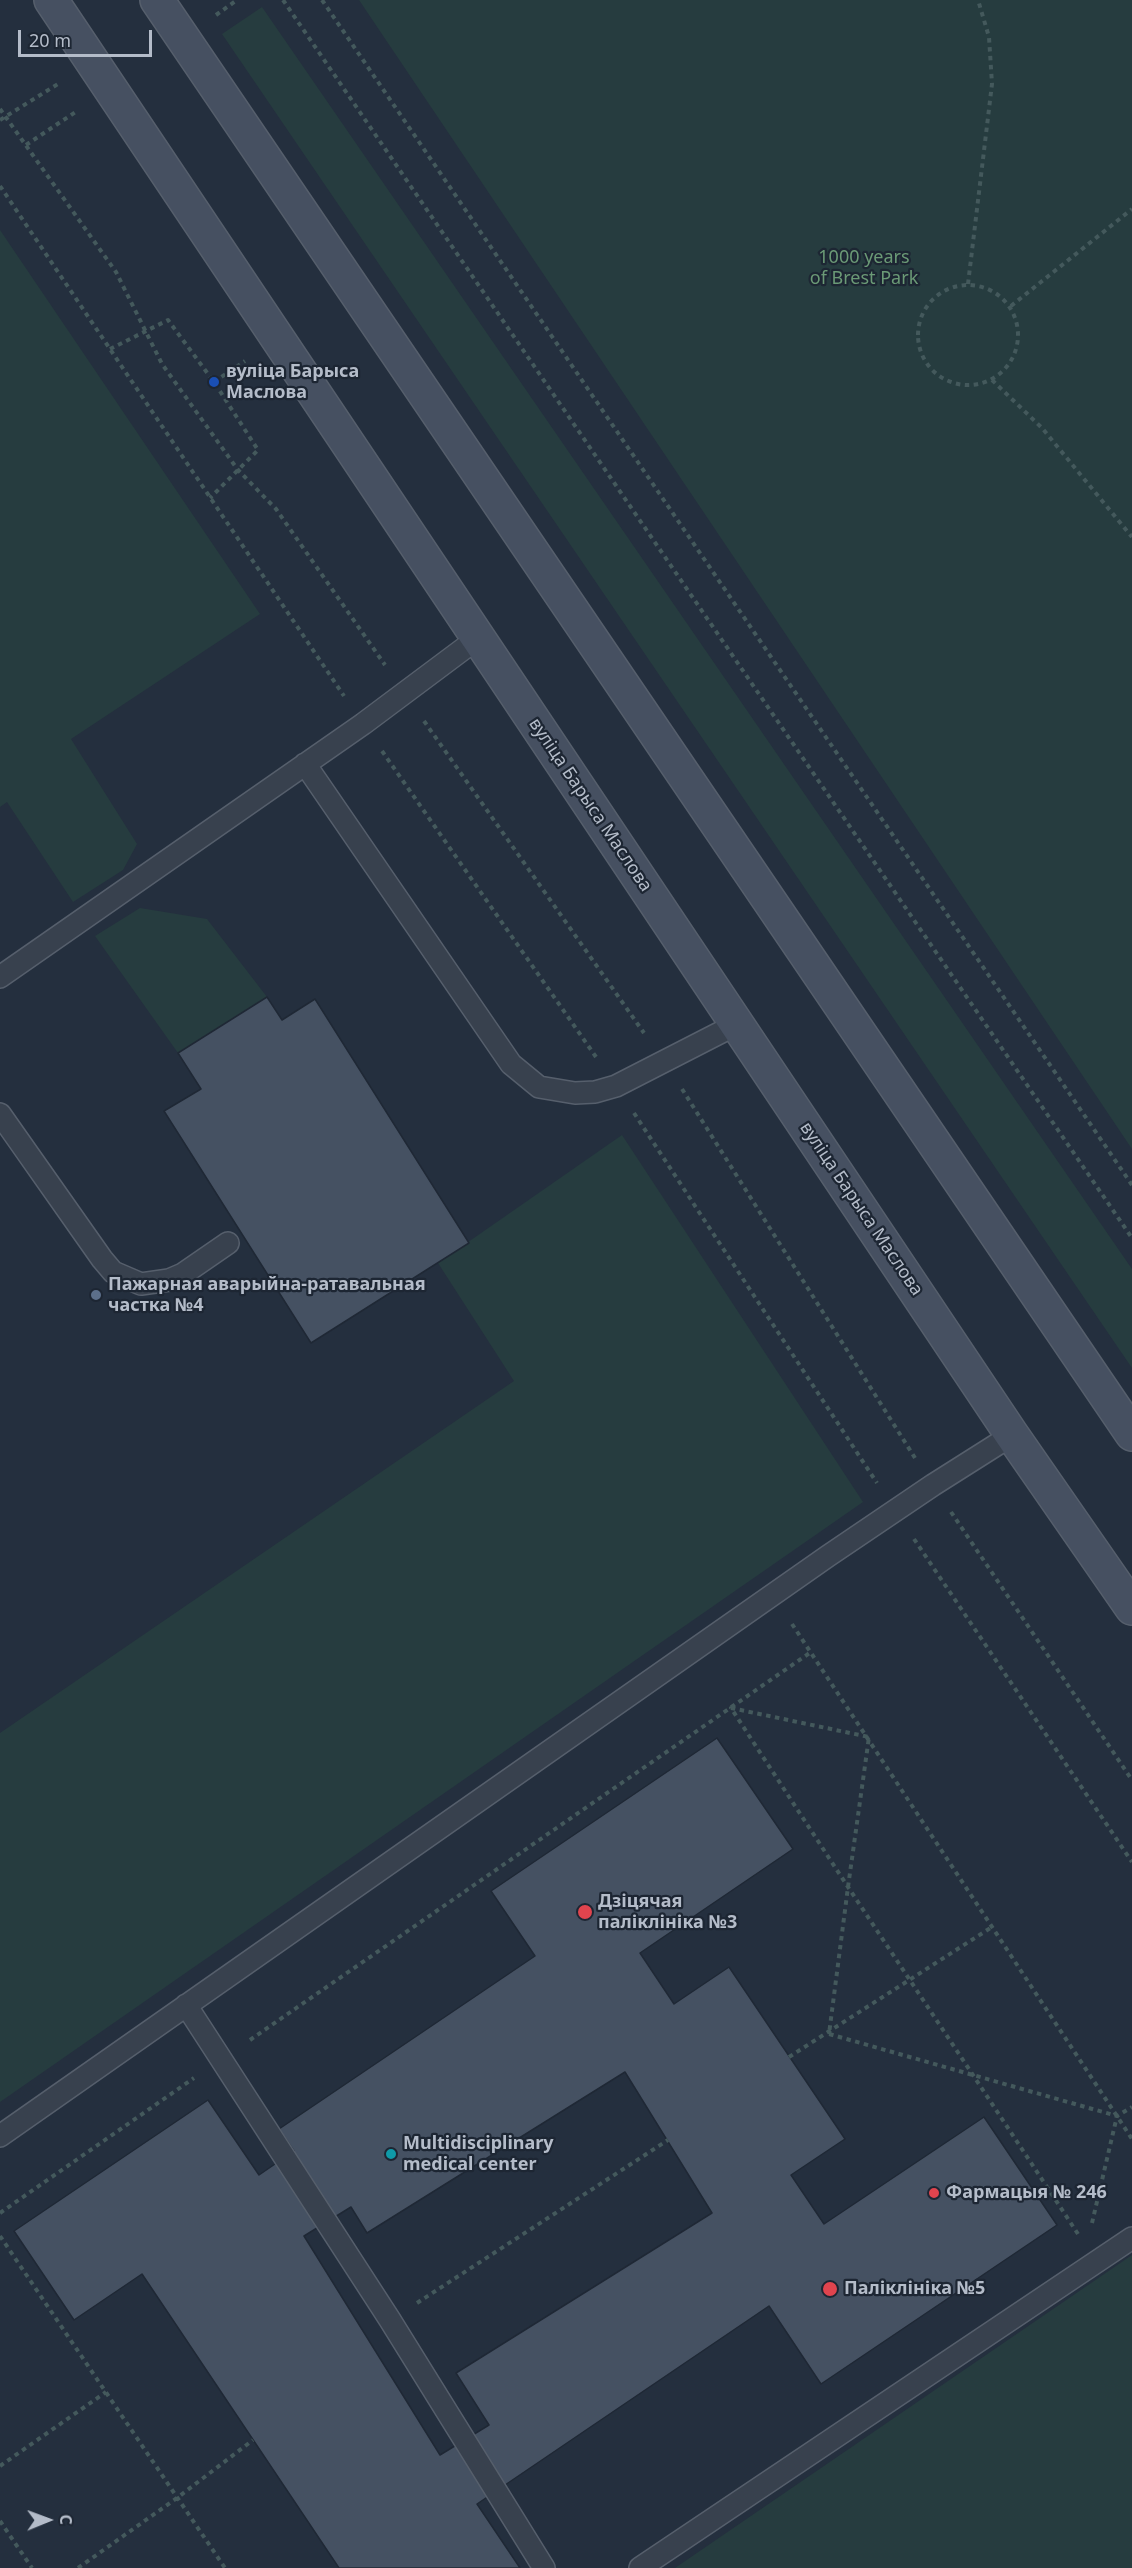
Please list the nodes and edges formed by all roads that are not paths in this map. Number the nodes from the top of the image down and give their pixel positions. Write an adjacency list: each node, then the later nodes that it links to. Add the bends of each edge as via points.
1 (51, 0): 3 (main road, вуліца Барыса Маслова)
2 (157, 0): 9 (main road)
3 (478, 638): 4 (lane); 6 (main road, вуліца Барыса Маслова)
4 (305, 764): 5 (lane); 6 (lane, via 512,1064 540,1086 585,1092 616,1086)
5 (0, 977)
6 (737, 1024): 10 (main road, вуліца Барыса Маслова)
7 (0, 1114): 8 (lane, via 102,1259 120,1275 141,1284 170,1280)
8 (228, 1243)
9 (1132, 1434)
10 (1012, 1436): 11 (main road, вуліца Барыса Маслова); 12 (lane, via 895,1511)
11 (1132, 1608)
12 (186, 2005): 13 (lane); 15 (lane, via 390,2320)
13 (0, 2136)
14 (1132, 2238): 16 (lane, via 1092,2255)
15 (544, 2568)
16 (639, 2568)

